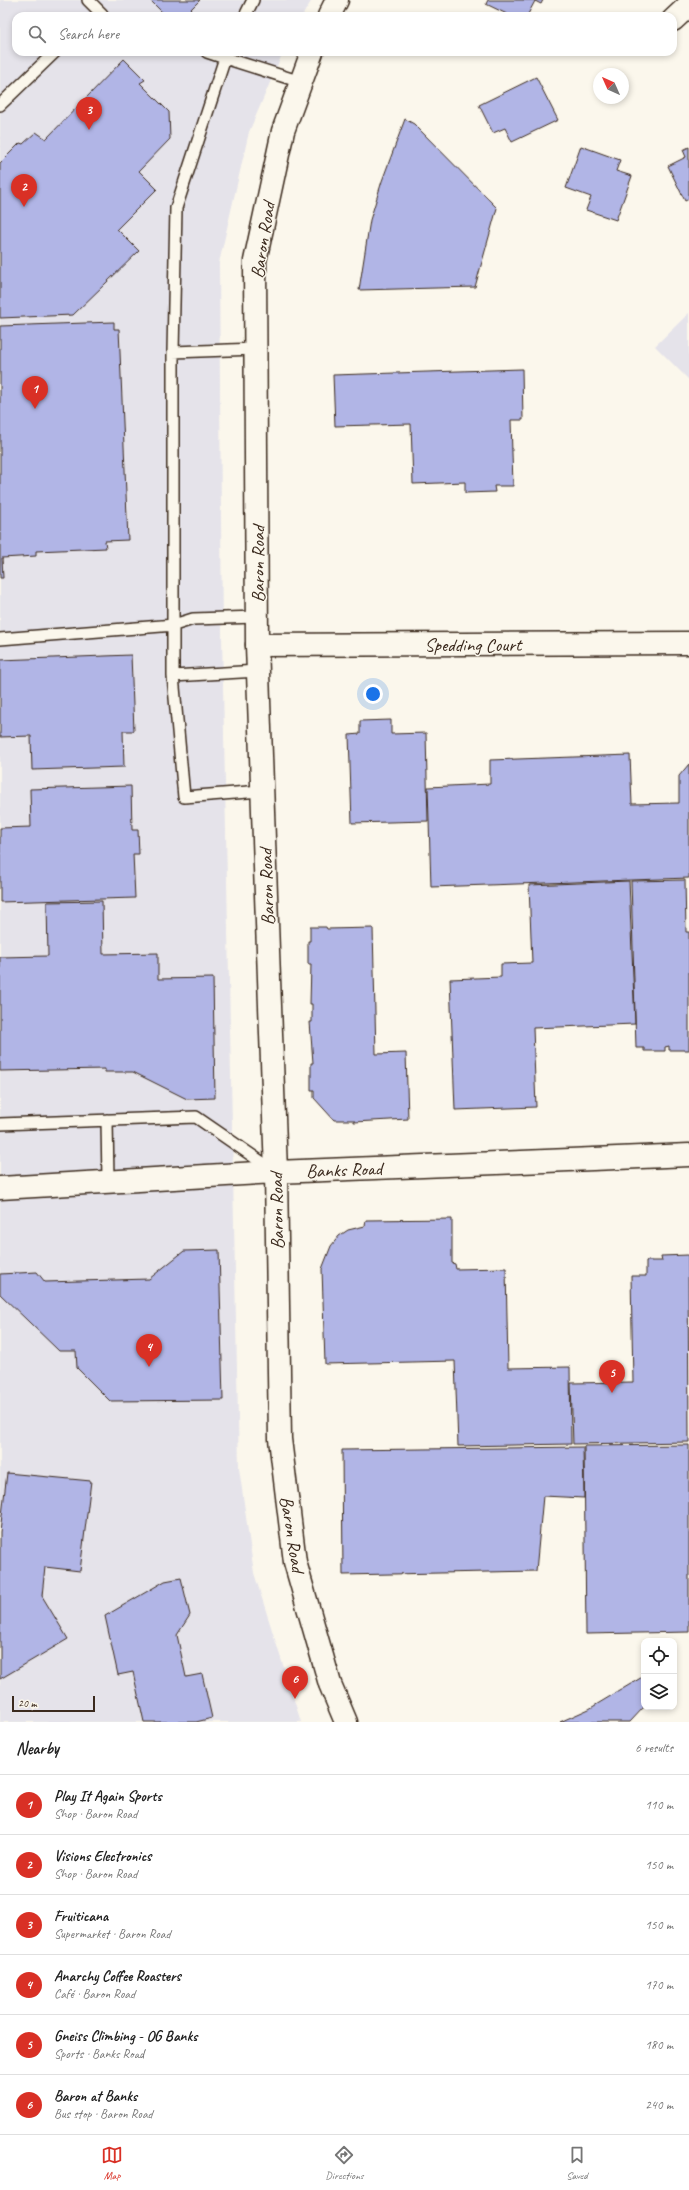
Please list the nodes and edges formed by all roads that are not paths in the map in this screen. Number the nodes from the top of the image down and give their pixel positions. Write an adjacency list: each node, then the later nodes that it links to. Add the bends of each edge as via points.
1 (88, 0): 5 (lane)
2 (253, 0): 6 (lane)
3 (337, 0): 7 (street)
4 (689, 5): 8 (street)
5 (99, 12)
6 (247, 12)
7 (331, 12)
8 (677, 16)
9 (50, 56): 14 (lane)
10 (226, 56): 16 (lane, via 176,208)
11 (229, 56): 13 (lane)
12 (311, 56): 13 (street, Baron Road)
13 (301, 82): 15 (street, Baron Road, via 283,131 255,261)
14 (0, 105)
15 (256, 349): 16 (lane); 17 (street, Baron Road)
16 (172, 352): 18 (lane)
17 (257, 617): 18 (lane, via 193,619); 21 (street, Baron Road)
18 (174, 625): 19 (lane); 23 (lane)
19 (0, 639)
20 (689, 643): 21 (street, Spedding Court)
21 (257, 645): 22 (street, Baron Road)
22 (258, 671): 23 (lane); 24 (street, Baron Road)
23 (173, 676): 24 (lane, via 184,797)
24 (262, 791): 28 (street, Baron Road)
25 (107, 1120): 26 (lane); 28 (lane, via 196,1117); 29 (lane)
26 (0, 1124)
27 (689, 1155): 28 (street, Banks Road)
28 (276, 1172): 29 (street, Banks Road); 31 (street, Baron Road, via 280,1439 295,1562 330,1684)
29 (108, 1181): 30 (street, Banks Road)
30 (0, 1188)
31 (346, 1722)

